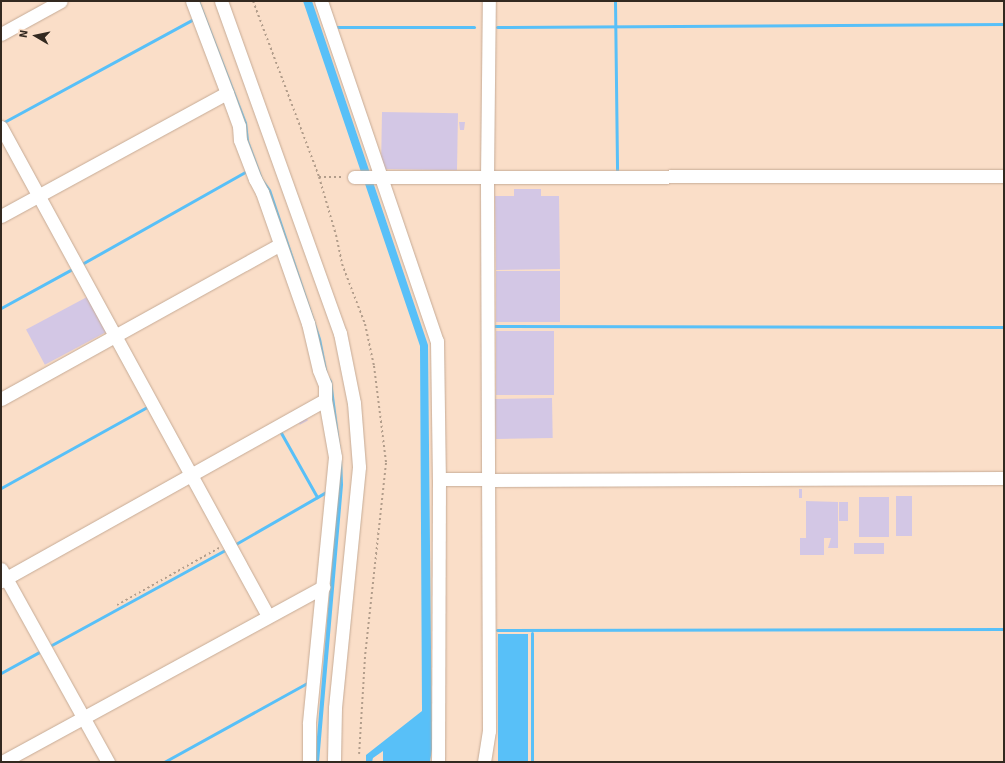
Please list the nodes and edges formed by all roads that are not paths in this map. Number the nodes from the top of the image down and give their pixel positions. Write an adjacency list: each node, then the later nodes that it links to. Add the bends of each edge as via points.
1 (61, 1): 6 (street)
2 (192, 1): 7 (street)
3 (221, 1): 30 (street, via 340,334 354,403 359,467 335,708)
4 (320, 1): 11 (street)
5 (489, 1): 12 (street)
6 (1, 34)
7 (227, 93): 13 (street); 15 (street, via 239,126 240,140 262,192)
8 (1, 127): 13 (street)
9 (1004, 176): 12 (street)
10 (354, 177): 11 (street)
11 (382, 177): 12 (street); 21 (street, via 437,341)
12 (487, 178): 22 (street)
13 (39, 196): 14 (street); 16 (street)
14 (1, 216)
15 (279, 245): 16 (street); 18 (street, via 308,323 325,386)
16 (116, 336): 17 (street); 19 (street)
17 (1, 399)
18 (325, 400): 19 (street); 24 (street, via 334,457)
19 (192, 475): 23 (street); 25 (street)
20 (1004, 478): 22 (street)
21 (439, 479): 22 (street); 31 (street)
22 (488, 479): 32 (street, via 489,731)
23 (3, 576): 26 (street)
24 (323, 587): 25 (street); 29 (street, via 309,724)
25 (268, 616): 26 (street)
26 (83, 718): 27 (street); 28 (street)
27 (2, 762)
28 (108, 762)
29 (309, 762)
30 (334, 762)
31 (438, 762)
32 (484, 762)

